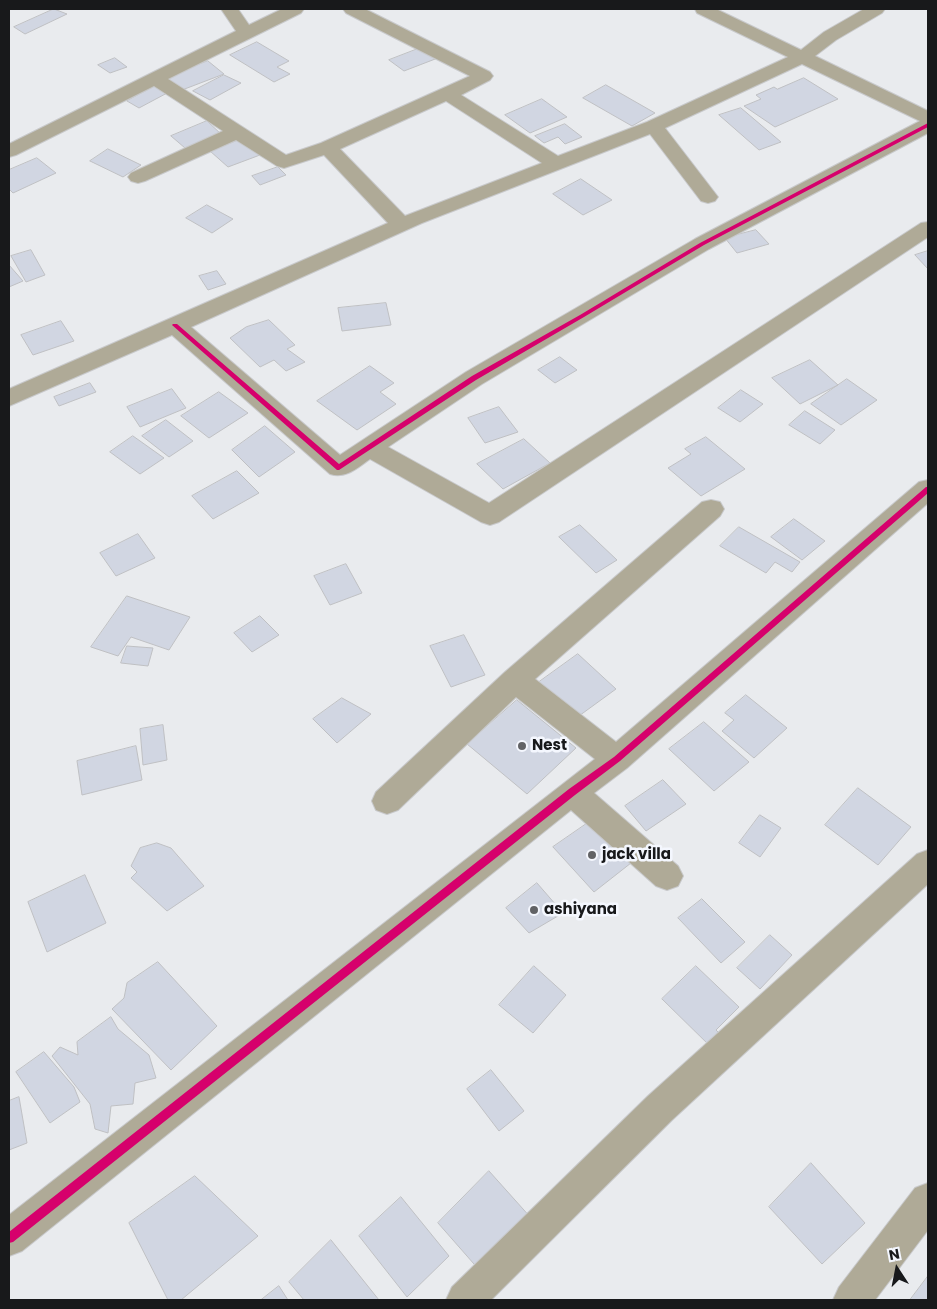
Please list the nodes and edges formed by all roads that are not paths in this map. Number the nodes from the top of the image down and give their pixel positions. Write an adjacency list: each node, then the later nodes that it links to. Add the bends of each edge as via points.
1 (229, 9): 6 (street)
2 (295, 9): 6 (street)
3 (352, 9): 9 (street, via 484,76)
4 (703, 9): 7 (street)
5 (876, 9): 7 (street, via 830,36)
6 (246, 34): 8 (street)
7 (803, 57): 10 (street); 12 (street)
8 (156, 79): 13 (street); 15 (street)
9 (447, 94): 14 (street); 16 (street)
10 (928, 118)
11 (928, 125): 23 (street, via 702,244 474,378)
12 (654, 126): 16 (street); 18 (street)
13 (237, 132): 14 (street, via 284,162); 17 (street)
14 (328, 147): 19 (street)
15 (9, 151)
16 (557, 164): 19 (street)
17 (138, 177)
18 (708, 197)
19 (402, 225): 21 (street)
20 (928, 228): 23 (street, via 490,515)
21 (175, 324): 22 (street); 23 (street, via 340,468)
22 (9, 397)
23 (370, 448)
24 (928, 490): 27 (street)
25 (711, 509): 26 (street)
26 (515, 680): 27 (street); 29 (street)
27 (617, 759): 28 (street)
28 (572, 792): 31 (street); 33 (street)
29 (387, 801)
30 (928, 864): 34 (street, via 660,1108)
31 (667, 876)
32 (928, 1200): 35 (street)
33 (9, 1238)
34 (464, 1300)
35 (852, 1300)

